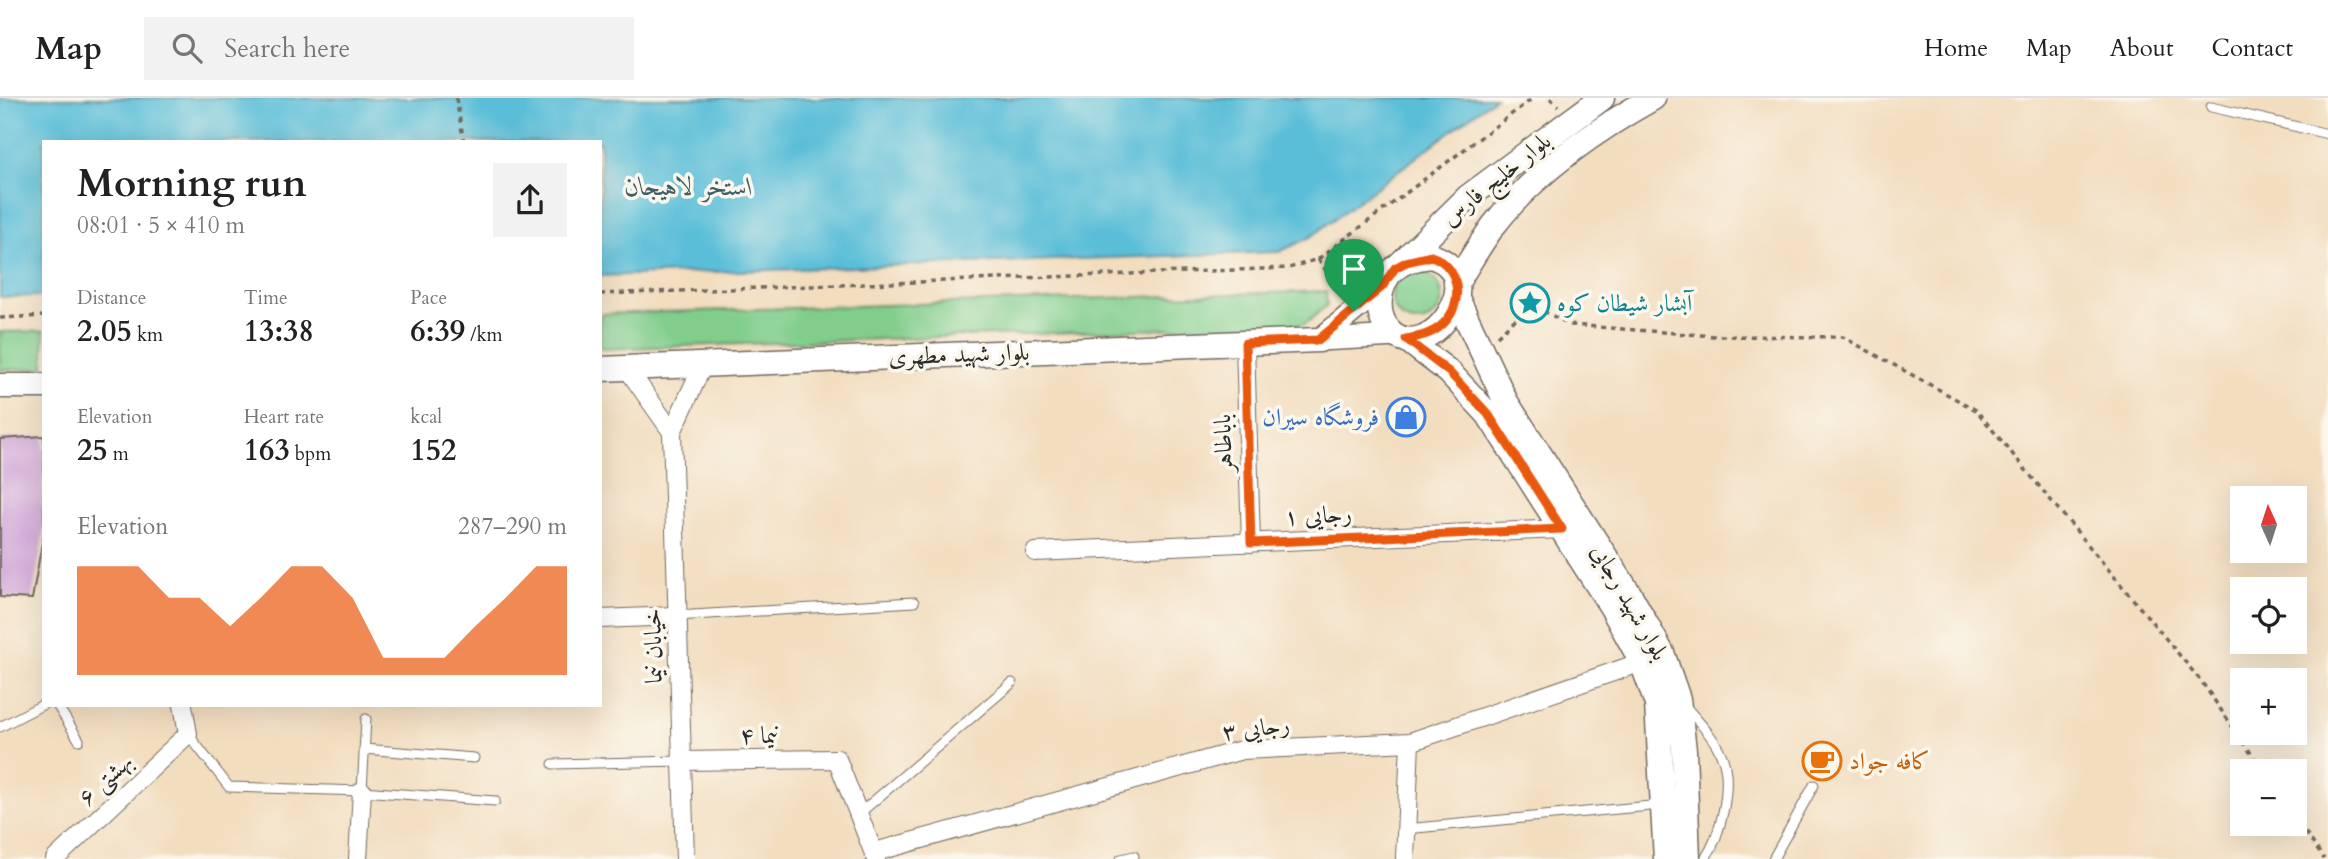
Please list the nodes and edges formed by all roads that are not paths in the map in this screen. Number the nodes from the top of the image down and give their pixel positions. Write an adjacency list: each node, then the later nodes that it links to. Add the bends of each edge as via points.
1 (1602, 98): 5 (main road, بلوار خلیج فارس, via 1468,197)
2 (1653, 98): 6 (main road, بلوار خلیج فارس, via 1537,179 1495,224)
3 (2211, 107): 4 (lane)
4 (2328, 134)
5 (1389, 277): 6 (main road, via 1406,262 1431,256 1444,260 1453,271); 7 (main road, via 1381,310 1384,324); 8 (street)
6 (1456, 290): 7 (main road, via 1454,307 1441,326 1419,337); 24 (main road, بلوار شهید رجایی, via 1506,402 1630,594 1662,653)
7 (1402, 337): 8 (street); 16 (main road, بلوار شهید رجایی, via 1449,372 1488,414)
8 (1318, 340): 9 (main road, بلوار شهید مطهری)
9 (1245, 343): 10 (main road, بلوار شهید مطهری); 17 (street, باباطاهر)
10 (703, 365): 11 (main road, بلوار شهید مطهری); 15 (street, خیابان نیما)
11 (627, 368): 12 (main road, بلوار شهید مطهری); 15 (street)
12 (602, 369)
13 (0, 386): 14 (main road)
14 (42, 386)
15 (672, 432): 20 (street, خیابان نیما)
16 (1562, 529): 17 (street, رجایی ۱); 22 (main road, بلوار شهید رجایی)
17 (1251, 543): 18 (street, رجایی ۱)
18 (1035, 552)
19 (914, 603): 20 (lane)
20 (676, 615): 21 (street); 35 (street, خیابان نیما)
21 (602, 619)
22 (1642, 662): 32 (street, رجایی ۳); 40 (main road, بلوار شهید رجایی, via 1657,704)
23 (1012, 683): 41 (lane)
24 (1678, 699): 51 (main road, بلوار شهید رجایی); 52 (lane, via 1705,728 1723,760 1725,803 1715,844)
25 (42, 705): 29 (lane)
26 (58, 707): 31 (lane)
27 (183, 707): 30 (street)
28 (366, 719): 33 (lane)
29 (0, 727)
30 (188, 734): 38 (lane, via 229,787); 45 (street, بهشتی ۶)
31 (79, 740)
32 (1410, 742): 42 (street); 43 (street, رجایی ۳, via 1242,750)
33 (364, 749): 34 (lane); 38 (lane)
34 (474, 758)
35 (681, 761): 36 (lane); 41 (street, نیما ۴, via 837,759); 47 (street, خیابان نیما)
36 (554, 764)
37 (1814, 785): 53 (lane)
38 (362, 791): 39 (lane); 46 (street)
39 (495, 801)
40 (1664, 805): 42 (lane); 50 (main road, بلوار شهید رجایی)
41 (861, 812): 43 (street)
42 (1405, 829): 49 (street)
43 (875, 855)
44 (1134, 856): 48 (lane)
45 (55, 859)
46 (358, 859)
47 (685, 859)
48 (1121, 859)
49 (1405, 859)
50 (1666, 859)
51 (1688, 859)
52 (1705, 859)
53 (1773, 859)

